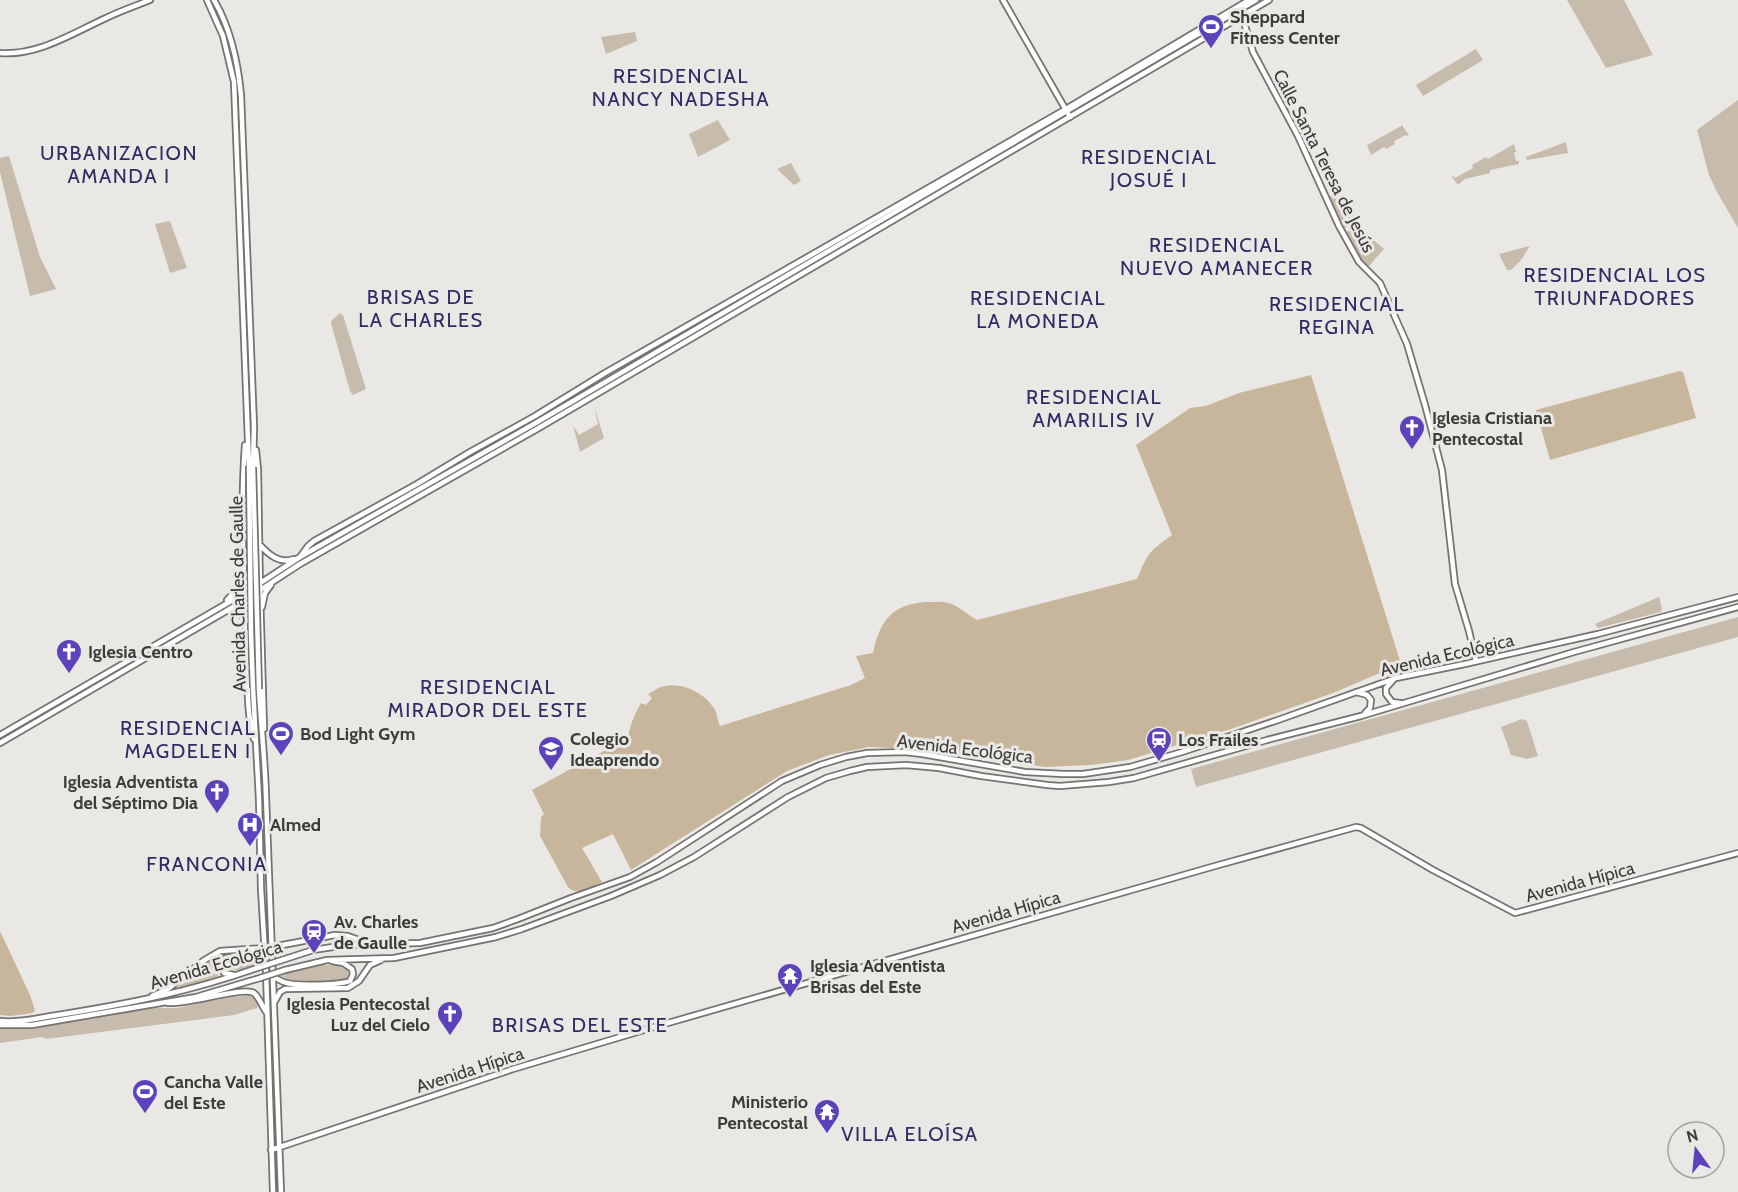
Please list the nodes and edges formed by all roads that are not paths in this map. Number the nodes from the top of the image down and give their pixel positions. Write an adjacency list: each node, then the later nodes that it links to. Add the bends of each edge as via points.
1 (150, 0): 9 (main road, via 45,46)
2 (207, 0): 11 (main road, Avenida Charles de Gaulle, via 228,52)
3 (214, 0): 11 (main road, Avenida Charles de Gaulle, via 237,61)
4 (1003, 0): 10 (main road)
5 (1249, 0): 10 (main road)
6 (1256, 0): 10 (main road)
7 (1269, 0): 8 (main road)
8 (1242, 16): 12 (main road); 32 (main road, Calle Santa Teresa de Jesús, via 1253,52 1298,136 1339,226 1359,262 1380,283 1407,344 1442,470 1455,584)
9 (0, 53)
10 (1067, 110): 12 (main road); 20 (main road)
11 (239, 116): 13 (main road, Avenida Charles de Gaulle); 14 (main road, Avenida Charles de Gaulle)
12 (1070, 117): 21 (main road)
13 (245, 177): 14 (main road); 16 (main road, Avenida Charles de Gaulle)
14 (238, 178): 15 (main road, Avenida Charles de Gaulle)
15 (246, 427): 17 (main road, Avenida Charles de Gaulle); 19 (main road)
16 (254, 427): 17 (main road, Avenida Charles de Gaulle); 18 (main road)
17 (251, 467): 34 (main road, Avenida Charles de Gaulle, bridge)
18 (259, 544): 20 (main road, via 282,561); 22 (main road)
19 (244, 554): 24 (main road); 27 (main road, via 239,586)
20 (300, 557): 22 (main road)
21 (283, 574): 23 (main road); 30 (main road, via 265,593)
22 (260, 584): 23 (main road); 24 (main road)
23 (260, 591): 26 (main road); 30 (main road)
24 (245, 593): 26 (main road); 27 (main road)
25 (1738, 597): 32 (main road, Avenida Ecológica)
26 (245, 600): 29 (main road); 31 (main road)
27 (218, 607): 38 (main road)
28 (1738, 607): 36 (main road, Avenida Ecológica)
29 (222, 612): 31 (main road, via 238,611); 40 (main road)
30 (260, 622): 39 (main road)
31 (246, 625): 41 (main road, via 251,727)
32 (1476, 661): 33 (main road, Avenida Ecológica)
33 (1396, 678): 35 (main road, Avenida Ecológica); 36 (main road, via 1388,684 1386,694 1392,702)
34 (256, 689): 39 (main road, Avenida Charles de Gaulle); 41 (main road, Avenida Charles de Gaulle)
35 (1354, 692): 37 (main road, via 1371,700 1370,708); 43 (main road, Avenida Ecológica, via 1182,753 1083,774 1025,772 905,753 846,757 782,781 630,877 493,928 420,943)
36 (1405, 704): 37 (main road, Avenida Ecológica)
37 (1360, 716): 47 (main road, Avenida Ecológica, via 1109,782 1060,786 906,765 850,771 797,792 694,857 627,889 496,937)
38 (0, 735)
39 (264, 738): 44 (main road, Avenida Charles de Gaulle)
40 (0, 743)
41 (257, 747): 45 (main road, Avenida Charles de Gaulle)
42 (1738, 853): 56 (main road, Avenida Hípica, via 1515,913 1356,827 513,1069)
43 (369, 944): 44 (main road, via 335,935); 49 (main road, Avenida Ecológica, bridge, via 313,950)
44 (272, 947): 50 (main road, Avenida Charles de Gaulle)
45 (265, 948): 46 (main road, Avenida Charles de Gaulle); 51 (main road, via 220,951 168,989)
46 (265, 956): 49 (main road, via 226,958 222,970); 54 (main road, Avenida Charles de Gaulle)
47 (387, 958): 48 (main road, Avenida Ecológica); 52 (main road, via 370,965 356,984 348,988 285,989)
48 (327, 960): 50 (main road, via 352,969 350,981 295,984); 53 (main road, Avenida Ecológica, bridge, via 210,993)
49 (237, 975): 51 (main road, Avenida Ecológica)
50 (274, 976): 52 (main road, Avenida Charles de Gaulle)
51 (147, 999): 55 (main road, Avenida Ecológica)
52 (274, 1001): 56 (main road, Avenida Charles de Gaulle)
53 (162, 1002): 54 (main road, via 181,1004 248,991); 55 (main road, Avenida Ecológica, via 32,1025)
54 (267, 1014): 57 (main road, Avenida Charles de Gaulle)
55 (0, 1023)
56 (279, 1148): 57 (main road, Avenida Hípica); 59 (main road, Avenida Charles de Gaulle)
57 (271, 1150): 58 (main road, Avenida Charles de Gaulle)
58 (273, 1192)
59 (281, 1192)

